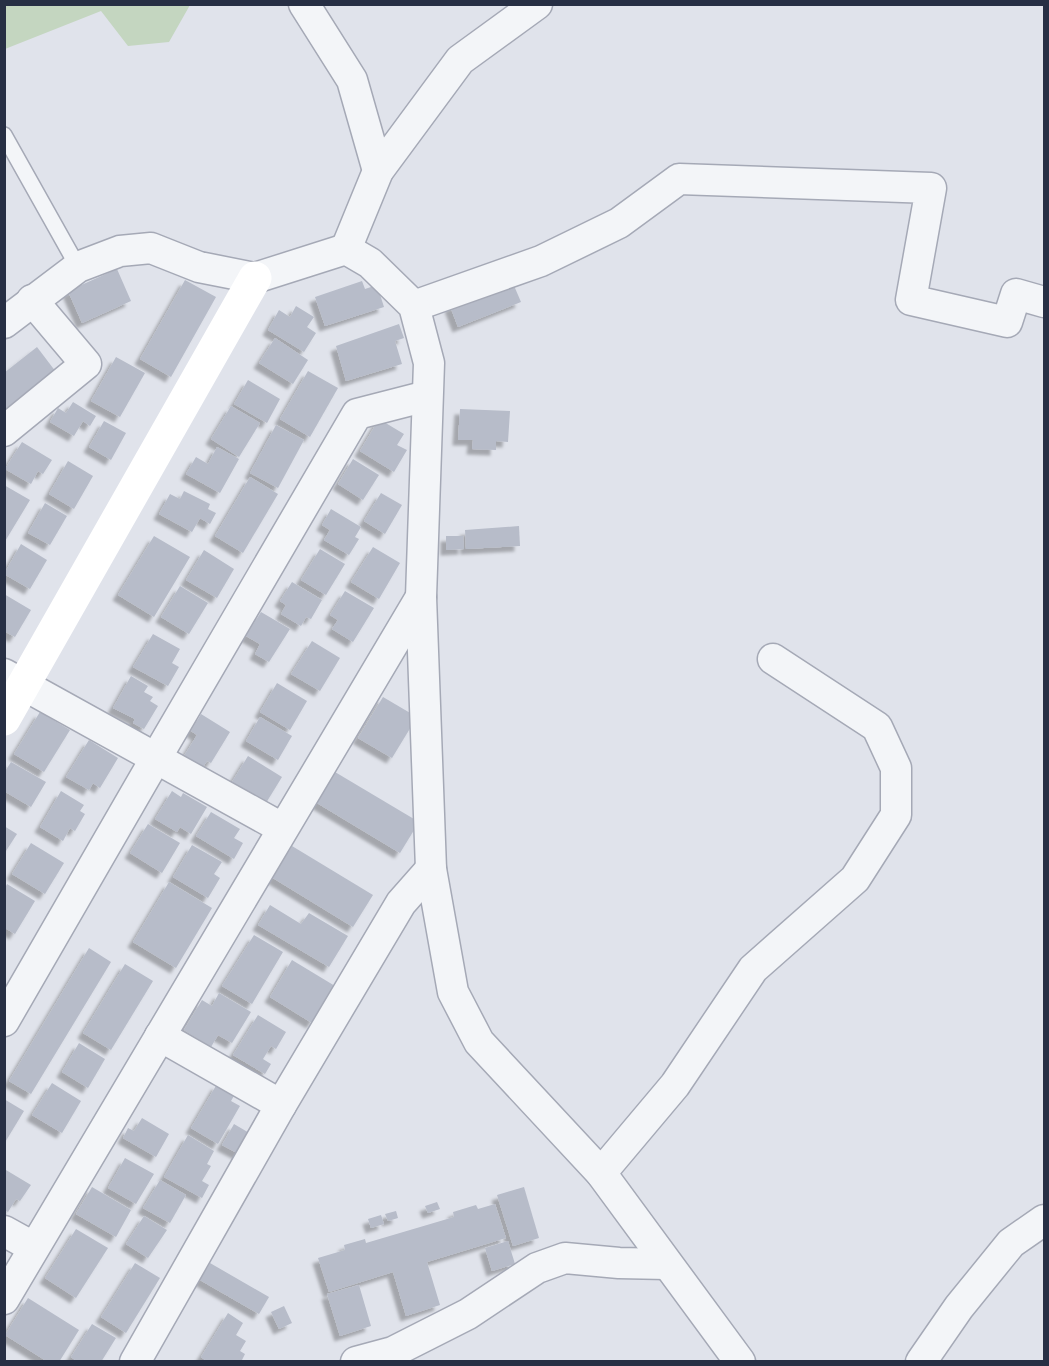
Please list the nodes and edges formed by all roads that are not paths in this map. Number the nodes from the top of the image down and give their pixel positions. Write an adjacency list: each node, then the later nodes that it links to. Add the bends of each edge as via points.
1 (304, 4): 4 (street, via 352,81)
2 (537, 4): 4 (street, via 460,60)
3 (4, 135): 6 (lane)
4 (378, 171): 5 (street)
5 (346, 249): 7 (street); 10 (street, via 370,263)
6 (78, 267): 7 (street, via 120,251 151,248 199,267); 8 (street)
7 (255, 278): 16 (street)
8 (32, 300): 11 (street); 13 (street, via 86,363)
9 (1044, 302): 10 (street, via 1016,294 1006,322 911,300 931,188 679,179 619,223 541,261)
10 (414, 306): 12 (street, via 429,363)
11 (4, 323)
12 (427, 396): 14 (street); 18 (street, via 357,414)
13 (4, 431)
14 (421, 597): 19 (street); 20 (street)
15 (773, 659): 24 (street, via 877,727 896,768 896,815 855,879 753,969 675,1085)
16 (15, 679): 17 (street); 18 (street)
17 (4, 719)
18 (156, 758): 19 (street); 21 (street)
19 (282, 828): 22 (street)
20 (431, 868): 23 (street, via 401,903); 24 (street, via 453,992 479,1042)
21 (4, 1021)
22 (160, 1036): 23 (street); 27 (street)
23 (281, 1105): 31 (street)
24 (601, 1173): 28 (street)
25 (1044, 1220): 34 (street, via 1011,1243 959,1306)
26 (4, 1231): 27 (street)
27 (33, 1247): 29 (street)
28 (667, 1264): 30 (street, via 565,1258 537,1268); 33 (street)
29 (4, 1299)
30 (393, 1357): 32 (street)
31 (135, 1362)
32 (356, 1362)
33 (740, 1362)
34 (921, 1362)

